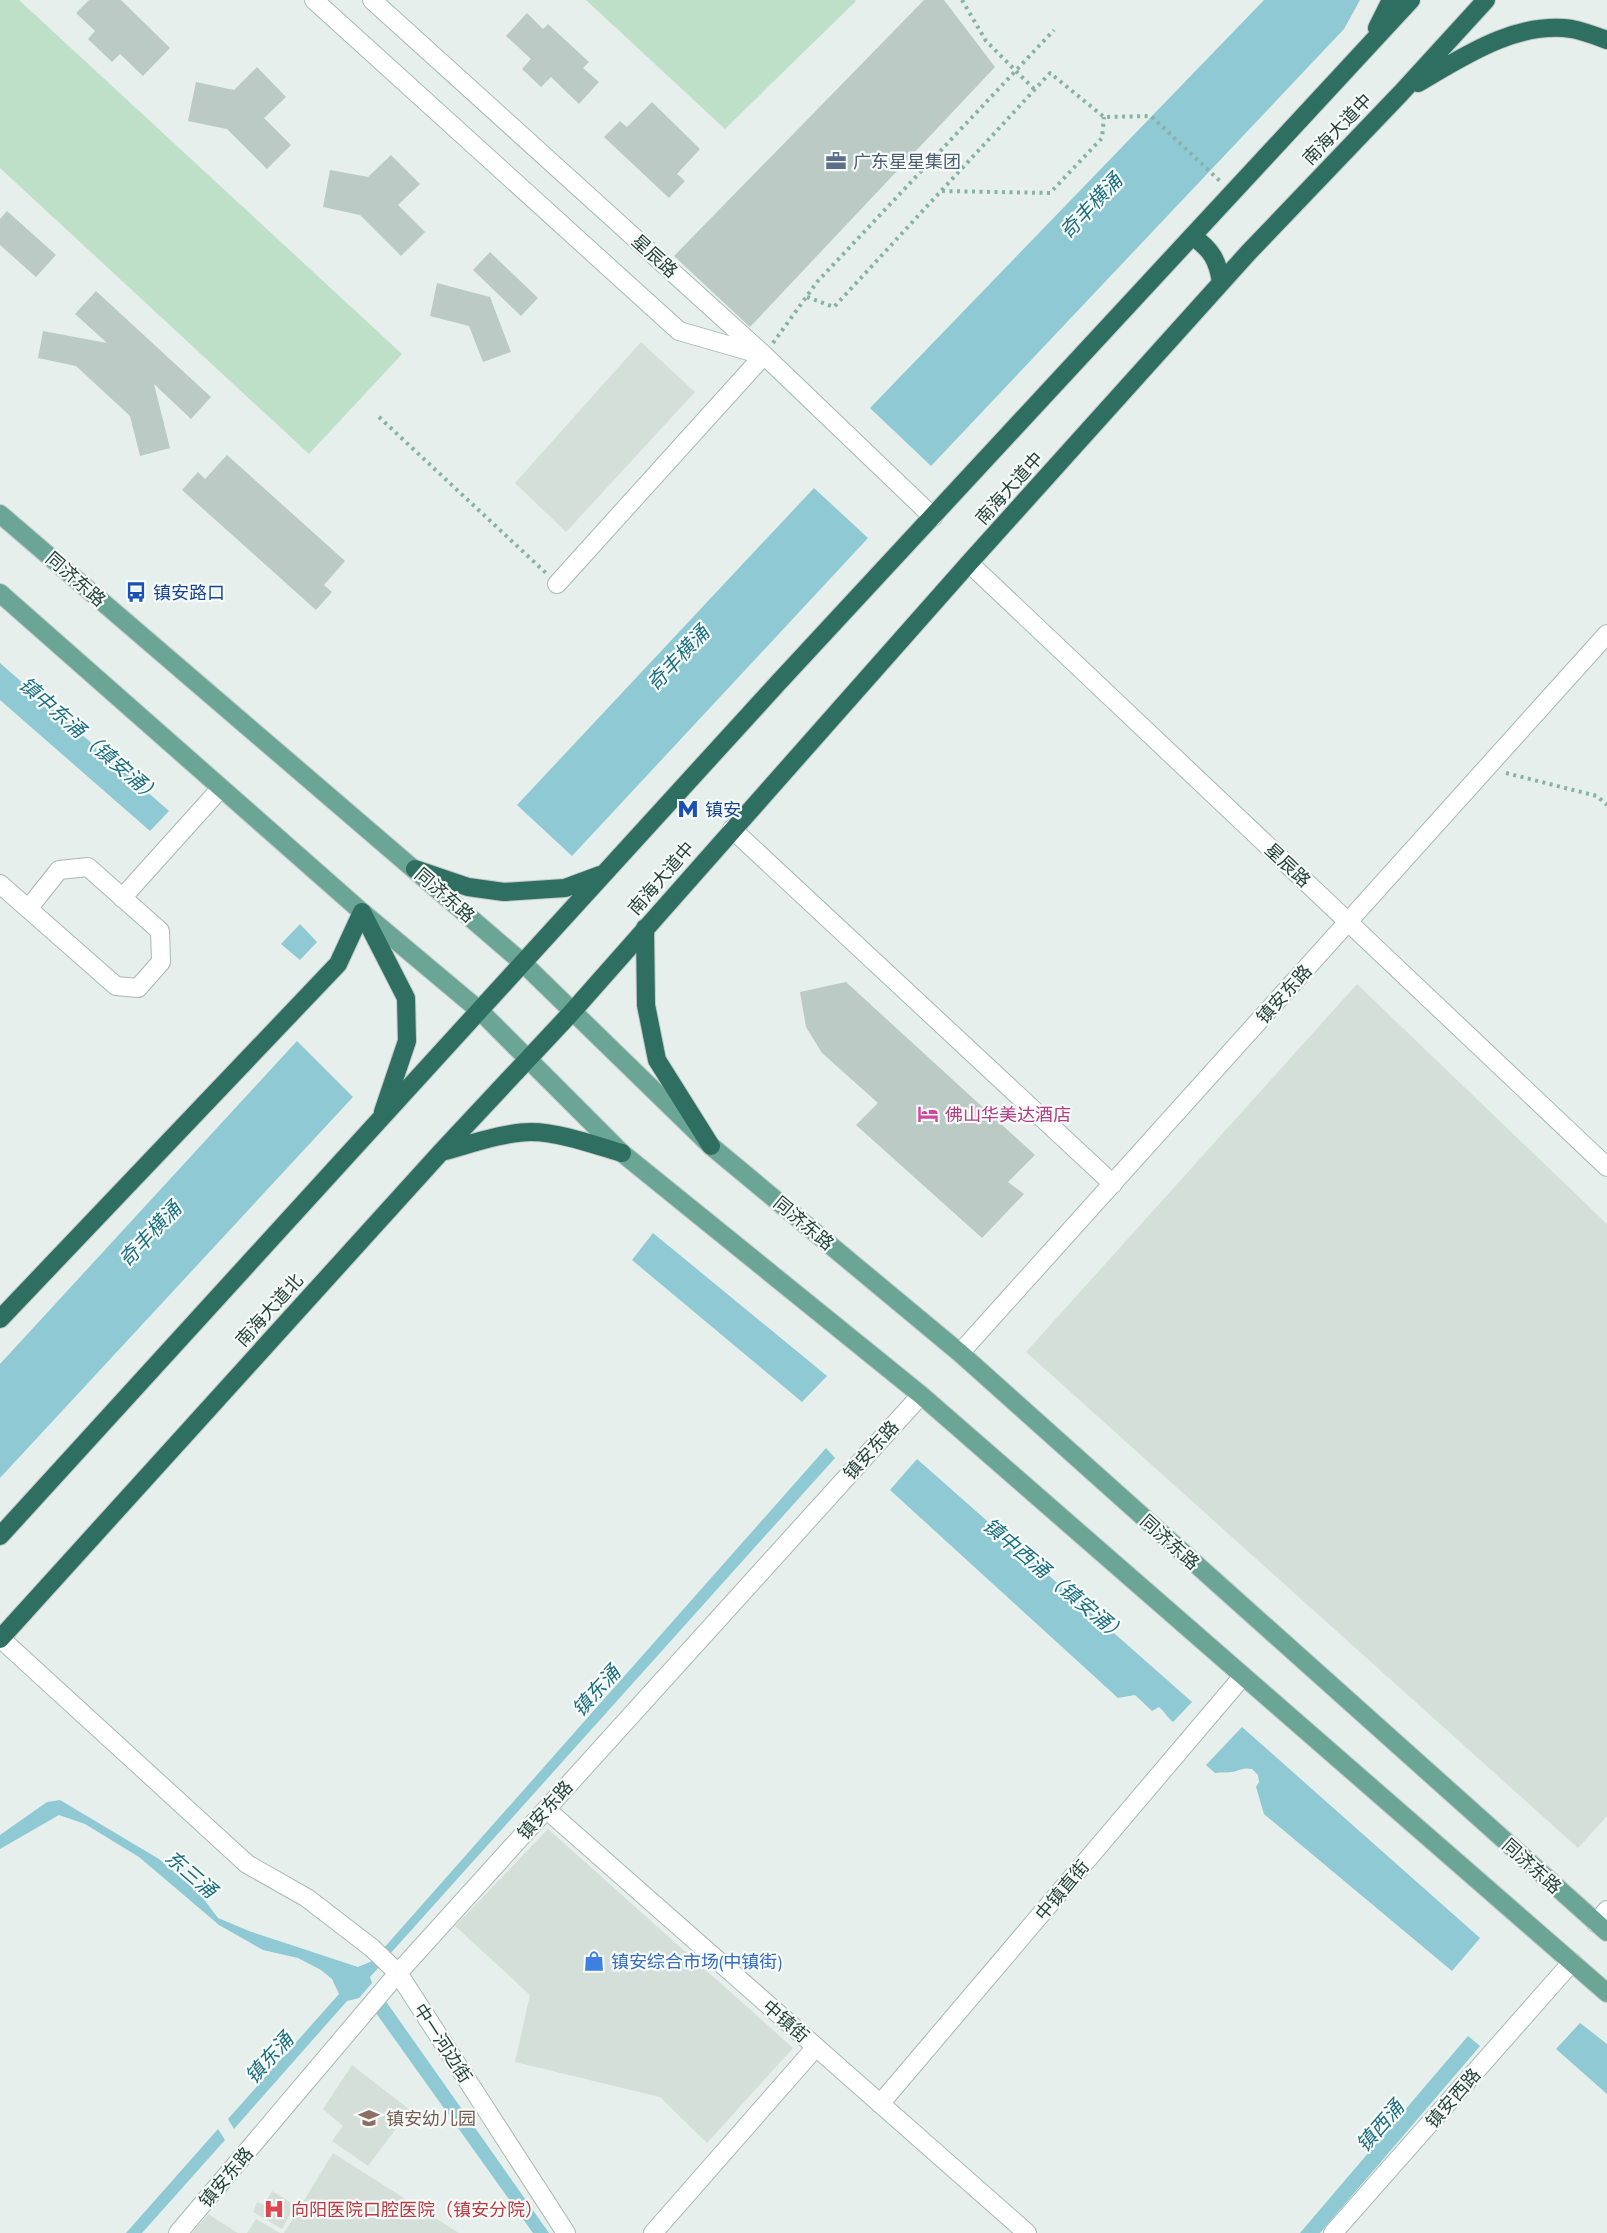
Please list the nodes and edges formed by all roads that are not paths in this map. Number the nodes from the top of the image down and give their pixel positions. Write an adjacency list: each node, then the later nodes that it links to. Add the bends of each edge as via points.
1 (314, 0): 11 (street, via 679,331)
2 (372, 0): 11 (street, 星辰路)
3 (1391, 0): 7 (highway)
4 (1411, 0): 7 (highway, 南海大道中)
5 (1486, 0): 8 (highway, 南海大道中)
6 (1607, 39): 8 (highway, via 1572,29 1531,30 1474,50)
7 (1364, 53): 9 (highway, 南海大道中)
8 (1401, 93): 10 (highway, 南海大道中)
9 (1192, 236): 10 (highway, via 1219,264); 13 (highway, 南海大道中)
10 (1221, 283): 14 (highway, 南海大道中)
11 (764, 355): 13 (street, 星辰路); 15 (street)
12 (0, 514): 20 (main road, 同济东路)
13 (933, 518): 21 (highway, 南海大道中)
14 (969, 563): 19 (highway, 南海大道中); 26 (street, 星辰路)
15 (557, 584)
16 (0, 593): 18 (main road)
17 (1607, 634): 26 (street, 镇安东路)
18 (221, 788): 23 (street); 25 (main road)
19 (732, 829): 27 (highway, 南海大道中); 37 (street)
20 (415, 869): 21 (highway, via 468,887 504,892 565,888); 28 (main road, 同济东路)
21 (605, 873): 28 (highway, 南海大道中)
22 (0, 884): 24 (street)
23 (122, 898): 24 (street, via 88,867 59,870); 24 (street, via 160,932 160,962 138,988 116,986)
24 (28, 909)
25 (362, 912): 29 (main road); 32 (highway, via 406,999 407,1041); 38 (highway, via 338,964)
26 (1348, 922): 36 (street, 星辰路); 37 (street, 镇安东路)
27 (645, 928): 30 (highway, 南海大道中); 33 (highway, via 646,1005 657,1060)
28 (523, 963): 29 (highway); 30 (main road, 同济东路)
29 (480, 1011): 31 (main road); 32 (highway)
30 (572, 1012): 31 (highway, 南海大道北); 33 (main road, 同济东路)
31 (527, 1060): 34 (highway, 南海大道北); 35 (main road)
32 (381, 1119): 41 (highway)
33 (711, 1146): 39 (main road, 同济东路)
34 (441, 1152): 35 (highway, via 532,1132); 42 (highway, 南海大道北)
35 (622, 1153): 40 (main road)
36 (1607, 1167)
37 (1113, 1184): 39 (street, 镇安东路)
38 (0, 1319)
39 (960, 1353): 45 (main road, 同济东路)
40 (921, 1395): 43 (main road); 44 (street, 镇安东路)
41 (0, 1536)
42 (0, 1638): 47 (street, 中一河边街, via 247,1864 307,1898)
43 (1243, 1676): 46 (main road); 50 (street, 中镇直街)
44 (546, 1809): 47 (street, 镇安东路); 49 (street, 中镇街)
45 (1603, 1922)
46 (1572, 1962): 48 (main road); 55 (street, 镇安西路)
47 (398, 1973): 51 (street, 镇安东路); 52 (street, 中一河边街)
48 (1607, 1993)
49 (816, 2047): 50 (street, 中镇街); 53 (street)
50 (880, 2103): 54 (street, 中镇街)
51 (178, 2233)
52 (566, 2233)
53 (653, 2233)
54 (1027, 2233)
55 (1333, 2233)

